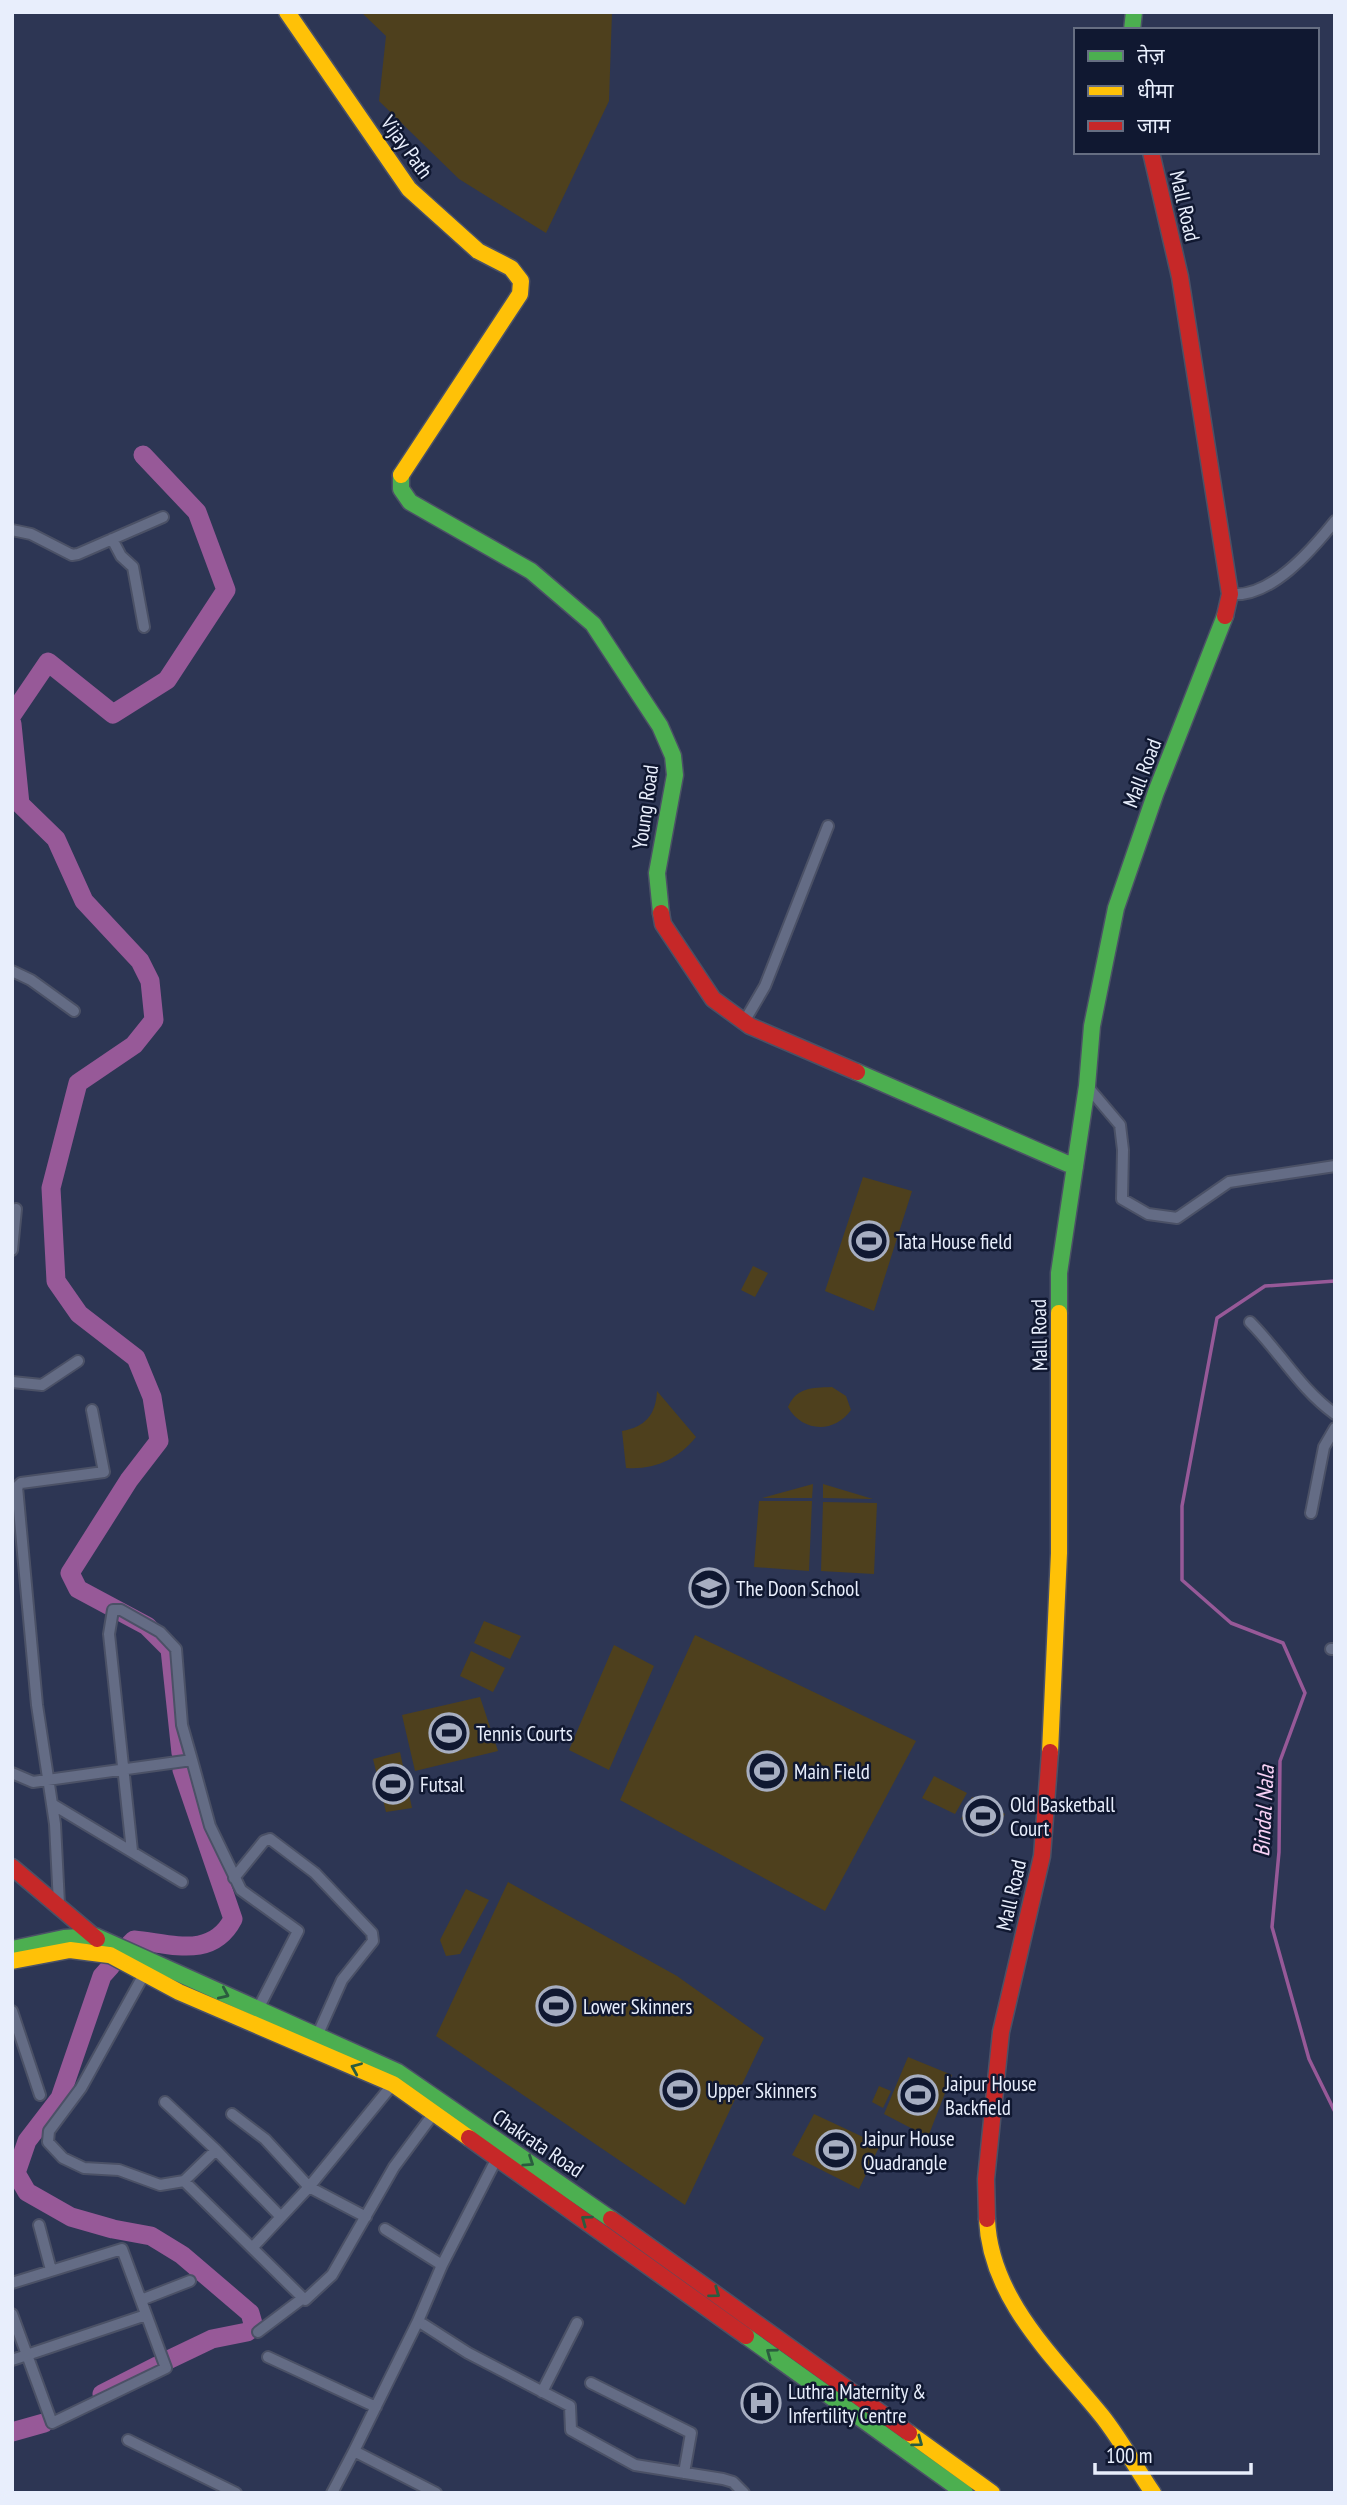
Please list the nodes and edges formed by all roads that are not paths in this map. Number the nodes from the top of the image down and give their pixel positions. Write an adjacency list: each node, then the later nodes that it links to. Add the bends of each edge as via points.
1 (287, 12): 3 (street, Vijay Path, via 409,189 478,251 511,268)
2 (1151, 154): 8 (street, Mall Road, via 1180,277)
3 (521, 281): 13 (street, Young Road, via 520,294 405,465 400,487 411,502 531,571 593,624 660,726 673,756 675,775 657,873 663,924 702,986)
4 (163, 517): 7 (street)
5 (1335, 521): 8 (street, via 1279,577 1246,595)
6 (12, 530): 7 (street, via 31,534 72,555)
7 (112, 539): 9 (street, via 133,567)
8 (1230, 594): 14 (street, Mall Road, via 1223,624 1116,907 1100,979)
9 (144, 627)
10 (828, 826): 13 (street, via 765,986)
11 (12, 971): 12 (street)
12 (74, 1011)
13 (744, 1022): 16 (street, Young Road)
14 (1087, 1086): 15 (street, via 1119,1125 1122,1199 1148,1214 1177,1218 1228,1182); 16 (street, Mall Road)
15 (1335, 1166)
16 (1075, 1167): 84 (street, Mall Road, via 1059,1273 1059,1553 1049,1784 1042,1856 1001,2032 986,2179 988,2242 1008,2296 1104,2419)
17 (16, 1209): 18 (street)
18 (12, 1250)
19 (1251, 1322): 23 (street, via 1297,1380)
20 (78, 1361): 21 (street, via 42,1385)
21 (12, 1382)
22 (92, 1409): 29 (street, via 104,1472 17,1487 37,1705)
23 (1335, 1414)
24 (1335, 1428): 25 (street, via 1324,1447)
25 (1311, 1513)
26 (192, 1760): 27 (street); 27 (street, via 182,1725 176,1649 166,1636 118,1610 111,1612 109,1634); 33 (street, via 210,1826)
27 (124, 1770): 29 (street); 31 (street)
28 (12, 1773): 29 (street, via 29,1781)
29 (49, 1778): 30 (street)
30 (52, 1804): 31 (street); 35 (street)
31 (132, 1851): 34 (street)
32 (12, 1867): 35 (street)
33 (233, 1878): 41 (street, via 247,1896 298,1931); 43 (street, via 270,1839 315,1872 372,1933 373,1941 342,1980)
34 (182, 1882)
35 (59, 1904): 36 (street)
36 (95, 1936): 37 (street, Chakrata Road); 38 (street); 40 (street, Chakrata Road)
37 (12, 1949)
38 (109, 1955): 39 (street, Chakrata Road, via 70,1950); 40 (street, Chakrata Road)
39 (12, 1961)
40 (148, 1967): 41 (street, Chakrata Road, one-way to 41); 44 (street, Chakrata Road, one-way to 40, via 179,1992); 51 (street, via 81,2088 47,2137 59,2155 83,2168 130,2173 160,2185)
41 (258, 2009): 43 (street, Chakrata Road)
42 (12, 2011): 45 (street)
43 (317, 2036): 50 (street, Chakrata Road, via 398,2072)
44 (393, 2084): 47 (street, Chakrata Road); 52 (street)
45 (40, 2095)
46 (165, 2102): 49 (street)
47 (434, 2113): 50 (street, Chakrata Road); 54 (street, via 394,2167)
48 (232, 2114): 52 (street, via 265,2139)
49 (216, 2150): 51 (street); 53 (street)
50 (501, 2152): 58 (street); 82 (street, Chakrata Road, one-way to 50); 83 (street, Chakrata Road, one-way to 83, via 652,2247)
51 (184, 2182): 57 (street)
52 (309, 2187): 53 (street); 54 (street)
53 (281, 2217): 57 (street)
54 (366, 2217): 62 (street, via 329,2280 307,2301)
55 (39, 2225): 59 (street)
56 (385, 2229): 58 (street)
57 (253, 2247): 62 (street)
58 (442, 2265): 66 (street)
59 (51, 2270): 61 (street); 63 (street, via 122,2249)
60 (190, 2281): 63 (street)
61 (12, 2283)
62 (303, 2298): 68 (street)
63 (141, 2300): 65 (street)
64 (12, 2314): 69 (street)
65 (146, 2315): 69 (street); 69 (street, via 166,2368 56,2423 50,2423)
66 (418, 2321): 73 (street); 74 (street)
67 (578, 2323): 73 (street)
68 (258, 2332)
69 (26, 2355): 71 (street)
70 (268, 2357): 74 (street)
71 (12, 2360)
72 (590, 2383): 77 (street, via 691,2433)
73 (542, 2392): 77 (street, via 572,2409 571,2430 626,2462)
74 (376, 2407): 76 (street)
75 (128, 2440): 78 (street)
76 (354, 2451): 79 (street); 80 (street)
77 (684, 2473): 81 (street, via 723,2479)
78 (236, 2493)
79 (332, 2493)
80 (436, 2493)
81 (744, 2493)
82 (965, 2493)
83 (992, 2493)
84 (1153, 2493)

